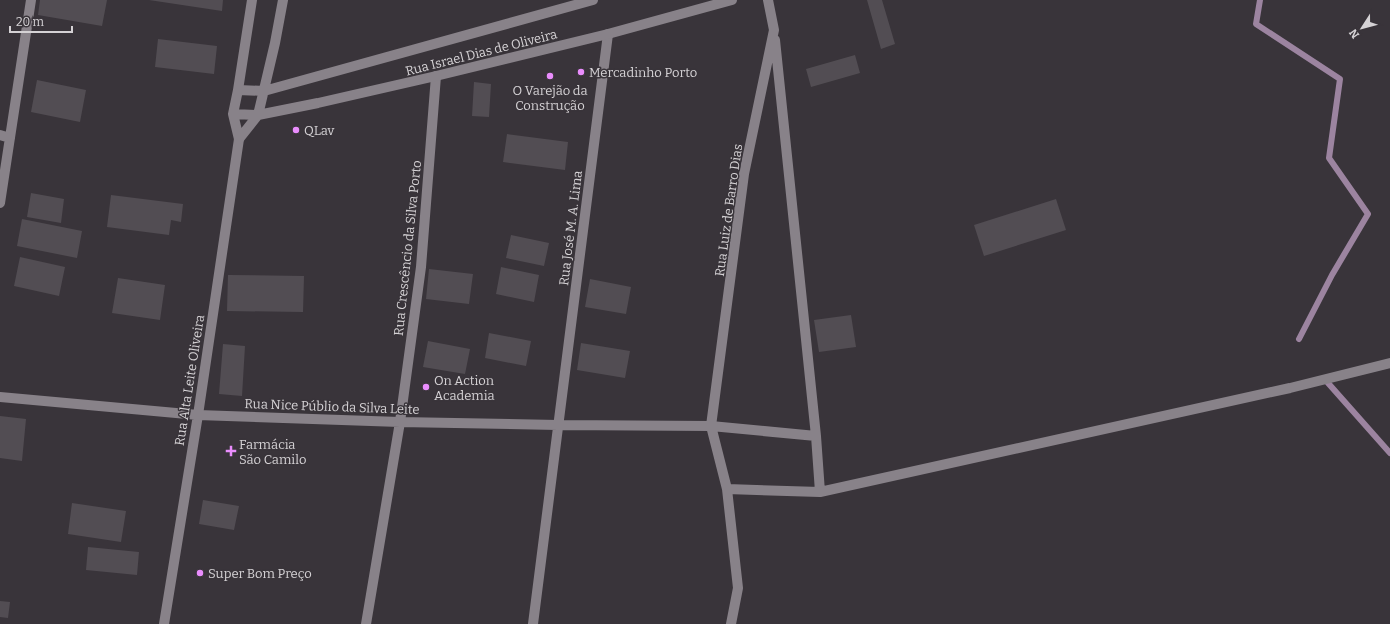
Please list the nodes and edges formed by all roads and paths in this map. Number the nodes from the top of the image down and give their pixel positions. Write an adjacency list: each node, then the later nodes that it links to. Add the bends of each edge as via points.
1 (31, 0): 15 (street)
2 (252, 0): 10 (street, Rua Alta Leite Oliveira)
3 (283, 0): 11 (street, Rua Alta Leite Oliveira)
4 (593, 0): 11 (street, Rua Israel Dias de Oliveira)
5 (732, 0): 8 (street, Rua Israel Dias de Oliveira)
6 (768, 0): 7 (street, Rua Luiz de Barro Dias)
7 (774, 30): 23 (street, Rua Luiz de Barro Dias, via 744,174); 24 (street)
8 (608, 34): 9 (street, Rua Israel Dias de Oliveira); 22 (street, Rua José M. A. Lima)
9 (436, 76): 13 (street, Rua Israel Dias de Oliveira); 21 (street, Rua Crescêncio da Silva Porto, via 421,267)
10 (238, 90): 11 (street, Rua Israel Dias de Oliveira); 12 (street, Rua Alta Leite Oliveira)
11 (264, 91): 13 (street, Rua Alta Leite Oliveira)
12 (232, 114): 13 (street, Rua Israel Dias de Oliveira); 16 (street, Rua Alta Leite Oliveira)
13 (258, 115): 16 (street, Rua Alta Leite Oliveira)
14 (0, 135): 15 (street)
15 (10, 138): 17 (street)
16 (239, 139): 20 (street, Rua Alta Leite Oliveira)
17 (0, 203)
18 (1390, 363): 26 (street, via 1290,388)
19 (0, 397): 20 (street, Rua Nice Públio da Silva Leite)
20 (198, 415): 21 (street, Rua Nice Públio da Silva Leite); 27 (street, Rua Alta Leite Oliveira)
21 (400, 422): 22 (street, Rua Nice Públio da Silva Leite); 28 (street, Rua Crescêncio da Silva Porto)
22 (558, 425): 23 (street, Rua Nice Públio da Silva Leite); 29 (street, Rua José M. A. Lima)
23 (712, 426): 24 (street, Rua Nice Públio da Silva Leite); 25 (street)
24 (816, 436): 26 (street)
25 (727, 489): 26 (street); 30 (street, via 738,588)
26 (820, 492)
27 (164, 624)
28 (366, 624)
29 (532, 624)
30 (732, 624)

